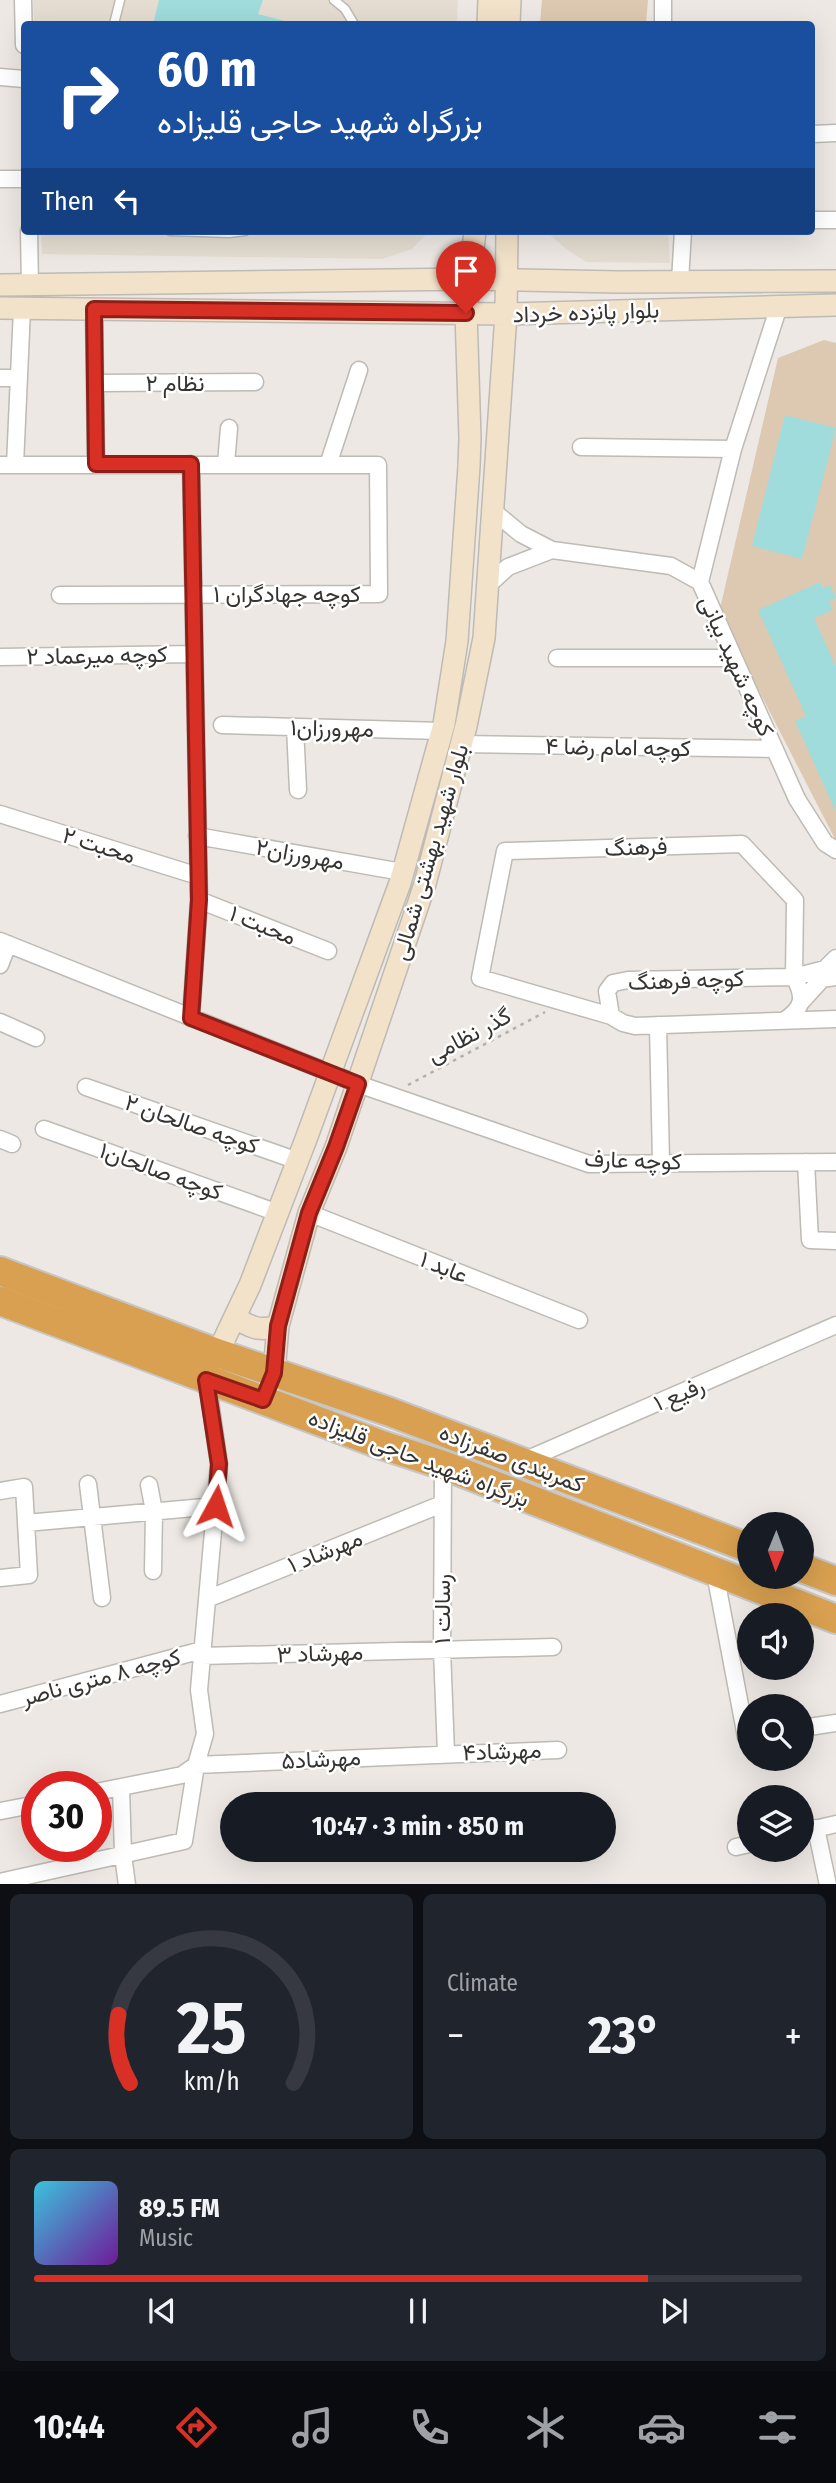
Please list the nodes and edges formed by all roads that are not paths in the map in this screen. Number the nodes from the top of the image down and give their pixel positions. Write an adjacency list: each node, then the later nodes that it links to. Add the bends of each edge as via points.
1 (23, 0): 7 (street)
2 (120, 0): 8 (lane)
3 (334, 0): 9 (lane)
4 (489, 0): 10 (main road)
5 (510, 0): 11 (main road)
6 (663, 0): 12 (street)
7 (23, 21)
8 (115, 21)
9 (352, 21)
10 (488, 21)
11 (509, 21)
12 (663, 21)
13 (0, 77): 14 (street)
14 (21, 79)
15 (836, 133): 16 (street)
16 (815, 134)
17 (0, 179): 18 (street)
18 (21, 180)
19 (815, 220): 20 (street)
20 (836, 220)
21 (29, 235): 30 (street)
22 (474, 235): 25 (main road, بلوار شهید بهشتی شمالی)
23 (507, 235): 26 (main road, بلوار شهید بهشتی شمالی)
24 (683, 235): 27 (street)
25 (469, 279): 26 (main road, بلوار پانزده خرداد); 30 (main road, بلوار پانزده خرداد); 36 (main road, بلوار شهید بهشتی شمالی)
26 (507, 280): 27 (main road, بلوار پانزده خرداد); 37 (main road, بلوار شهید بهشتی شمالی)
27 (680, 281): 28 (main road, بلوار پانزده خرداد)
28 (836, 281)
29 (0, 285): 30 (main road, بلوار پانزده خرداد)
30 (30, 286)
31 (836, 305): 32 (main road, بلوار پانزده خرداد)
32 (779, 306): 37 (main road, بلوار پانزده خرداد); 47 (street, کوچه شهید بیانی)
33 (0, 308): 34 (main road, بلوار پانزده خرداد)
34 (22, 309): 35 (main road, بلوار پانزده خرداد); 40 (street)
35 (94, 309): 36 (main road, بلوار پانزده خرداد); 42 (street)
36 (466, 313): 37 (main road, بلوار پانزده خرداد); 44 (main road, بلوار شهید بهشتی شمالی)
37 (506, 314): 43 (main road, بلوار شهید بهشتی شمالی)
38 (359, 370): 52 (street)
39 (0, 378): 40 (street)
40 (19, 378): 51 (street)
41 (255, 382): 42 (street, نظام ۲)
42 (95, 383): 48 (street)
43 (500, 388): 44 (main road, via 480,379 471,383); 53 (main road, بلوار شهید بهشتی شمالی)
44 (468, 391): 65 (main road, بلوار شهید بهشتی شمالی, via 470,438 457,641)
45 (229, 428): 50 (street)
46 (581, 447): 47 (street)
47 (733, 449): 55 (street, کوچه شهید بیانی)
48 (96, 464): 49 (street); 51 (street)
49 (191, 464): 50 (street); 58 (street)
50 (226, 464): 52 (street)
51 (7, 465)
52 (328, 465): 58 (street, کوچه جهادگران ۱, via 377,465 379,594)
53 (493, 511): 54 (street, via 520,534); 56 (main road, بلوار شهید بهشتی شمالی)
54 (552, 550): 55 (street, via 671,566); 56 (street, via 508,567)
55 (700, 582): 62 (street, کوچه شهید بیانی)
56 (486, 587): 66 (main road, بلوار شهید بهشتی شمالی, via 484,638)
57 (60, 595): 58 (street)
58 (192, 595): 59 (street)
59 (193, 654): 60 (street, کوچه میرعماد ۲); 70 (street)
60 (0, 657)
61 (557, 658): 62 (street)
62 (734, 658): 67 (street, کوچه شهید بیانی)
63 (222, 725): 64 (street, مهرورزان۱)
64 (295, 727): 65 (street, مهرورزان۱); 68 (street)
65 (442, 731): 72 (main road, بلوار شهید بهشتی شمالی)
66 (461, 744): 67 (street, کوچه امام رضا ۴); 90 (main road, بلوار شهید بهشتی شمالی, via 425,884)
67 (774, 749): 71 (street, کوچه شهید بیانی, via 797,799 825,843)
68 (298, 790)
69 (0, 814): 73 (street, محبت ۲)
70 (197, 835): 72 (street, مهرورزان۲); 73 (street)
71 (836, 850)
72 (402, 872): 89 (main road, بلوار شهید بهشتی شمالی)
73 (198, 876): 74 (street)
74 (199, 900): 76 (street, محبت ۱); 83 (street)
75 (4, 942): 78 (street); 83 (street, کوچه عارف)
76 (328, 951)
77 (836, 958): 79 (street, via 825,969)
78 (0, 965)
79 (794, 977): 81 (street); 82 (street, کوچه فرهنگ, via 613,983 607,991); 82 (street, فرهنگ, via 795,900 742,844 505,851 480,978)
80 (836, 977): 81 (street, via 822,979)
81 (801, 1002): 85 (street)
82 (611, 1016): 87 (street, کوچه فرهنگ, via 635,1026)
83 (191, 1018): 89 (street, کوچه عارف)
84 (836, 1019): 85 (street, کوچه فرهنگ)
85 (785, 1020): 87 (street, کوچه فرهنگ)
86 (0, 1022): 88 (street)
87 (658, 1025): 94 (street)
88 (36, 1038)
89 (331, 1072): 90 (street, کوچه عارف); 93 (main road, بلوار شهید بهشتی شمالی)
90 (358, 1084): 94 (street, کوچه عارف, via 589,1164); 98 (main road, بلوار شهید بهشتی شمالی)
91 (86, 1087): 93 (street, کوچه صالحان ۲)
92 (44, 1129): 97 (street, کوچه صالحان۱)
93 (298, 1161): 97 (main road, بلوار شهید بهشتی شمالی)
94 (661, 1162): 95 (street, کوچه عارف)
95 (806, 1162): 96 (street, کوچه عارف); 99 (street, via 810,1240)
96 (836, 1162)
97 (278, 1213): 102 (main road, بلوار شهید بهشتی شمالی)
98 (309, 1213): 103 (street, عابد ۱); 105 (main road, بلوار شهید بهشتی شمالی)
99 (836, 1241)
100 (0, 1272): 106 (highway)
101 (0, 1301): 108 (highway, بزرگراه شهید حاجی قلیزاده)
102 (235, 1317): 105 (main road, via 249,1327 266,1330); 106 (main road, بلوار شهید بهشتی شمالی)
103 (579, 1320)
104 (836, 1325): 110 (street, رفیع ۱)
105 (278, 1326): 107 (main road, بلوار شهید بهشتی شمالی)
106 (216, 1353): 107 (highway, کمربندی صفرزاده); 108 (main road, بلوار شهید بهشتی شمالی)
107 (274, 1373): 109 (main road, بلوار شهید بهشتی شمالی); 110 (highway, کمربندی صفرزاده)
108 (206, 1380): 109 (highway, بزرگراه شهید حاجی قلیزاده); 116 (street, via 219,1464)
109 (263, 1400): 111 (highway, بزرگراه شهید حاجی قلیزاده)
110 (521, 1462): 120 (highway, کمربندی صفرزاده)
111 (443, 1465): 115 (street, رسالت ۱); 122 (highway, بزرگراه شهید حاجی قلیزاده)
112 (88, 1484): 118 (street)
113 (149, 1485): 117 (street)
114 (0, 1491): 119 (street, via 24,1487)
115 (442, 1504): 127 (street, مهرشاد ۱); 130 (street, رسالت ۱)
116 (216, 1506): 117 (street); 127 (street)
117 (154, 1511): 118 (street); 121 (street)
118 (93, 1517): 119 (street); 126 (street)
119 (26, 1523): 124 (street, via 29,1575)
120 (737, 1543)
121 (153, 1572)
122 (715, 1573): 128 (highway, بزرگراه شهید حاجی قلیزاده); 132 (street)
123 (814, 1573): 125 (highway)
124 (0, 1578)
125 (836, 1581)
126 (102, 1598)
127 (207, 1599): 131 (street)
128 (836, 1619)
129 (552, 1647): 130 (street, مهرشاد ۳)
130 (440, 1649): 131 (street, مهرشاد ۳); 137 (street, رسالت ۱)
131 (202, 1653): 133 (street, کوچه ۸ متری ناصر); 138 (street, via 199,1690 205,1734)
132 (738, 1694)
133 (0, 1704)
134 (836, 1723): 135 (street)
135 (814, 1726)
136 (558, 1749): 137 (street, مهرشاد۴)
137 (446, 1753): 138 (street, مهرشاد۵)
138 (196, 1765): 139 (street, via 182,1775); 146 (street, via 184,1841)
139 (121, 1787): 140 (street); 146 (street)
140 (112, 1789)
141 (21, 1807): 142 (street)
142 (1, 1811)
143 (836, 1824): 144 (street)
144 (814, 1829)
145 (814, 1844): 149 (street)
146 (123, 1855): 147 (street); 148 (street)
147 (4, 1881)
148 (127, 1884)
149 (828, 1884)

